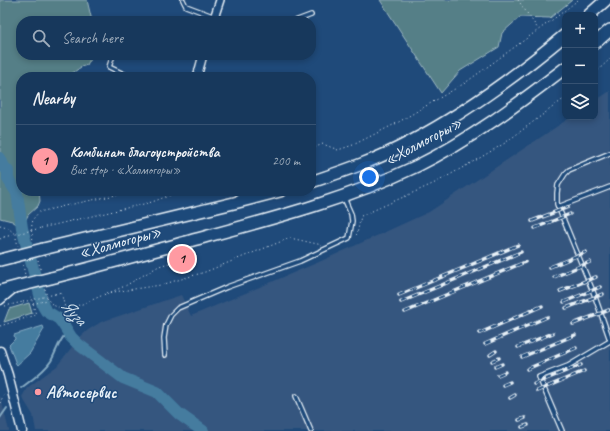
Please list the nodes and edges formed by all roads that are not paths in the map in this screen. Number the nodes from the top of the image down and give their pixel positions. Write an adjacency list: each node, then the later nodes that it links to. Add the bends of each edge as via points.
1 (183, 0): 5 (lane, via 186,6)
2 (220, 0): 6 (street)
3 (606, 0): 4 (highway)
4 (592, 12)
5 (208, 16)
6 (215, 16)
7 (610, 30): 9 (highway)
8 (562, 37): 16 (highway, «Холмогоры», via 483,98 444,123 409,143)
9 (598, 40)
10 (111, 60): 13 (lane, via 109,67)
11 (202, 60): 14 (street)
12 (562, 70): 20 (highway, «Холмогоры», via 499,117 458,143 418,166)
13 (120, 72)
14 (198, 72)
15 (610, 153): 22 (lane, via 577,166 565,174 558,185)
16 (316, 180)
17 (610, 187): 22 (lane)
18 (242, 196): 21 (street)
19 (260, 196): 21 (highway, «Холмогоры»)
20 (343, 197): 24 (highway, «Холмогоры», bridge, via 48,282); 29 (lane, via 351,214 349,238 300,261 178,308 166,325)
21 (233, 203): 23 (highway, «Холмогоры», bridge)
22 (558, 207): 27 (lane, via 594,294)
23 (0, 260)
24 (19, 286): 25 (highway); 26 (street)
25 (0, 291)
26 (1, 304)
27 (610, 341): 33 (lane, via 568,366 539,377)
28 (0, 351): 31 (street)
29 (165, 356)
30 (296, 396): 32 (lane)
31 (22, 431)
32 (311, 431)
33 (562, 431)

